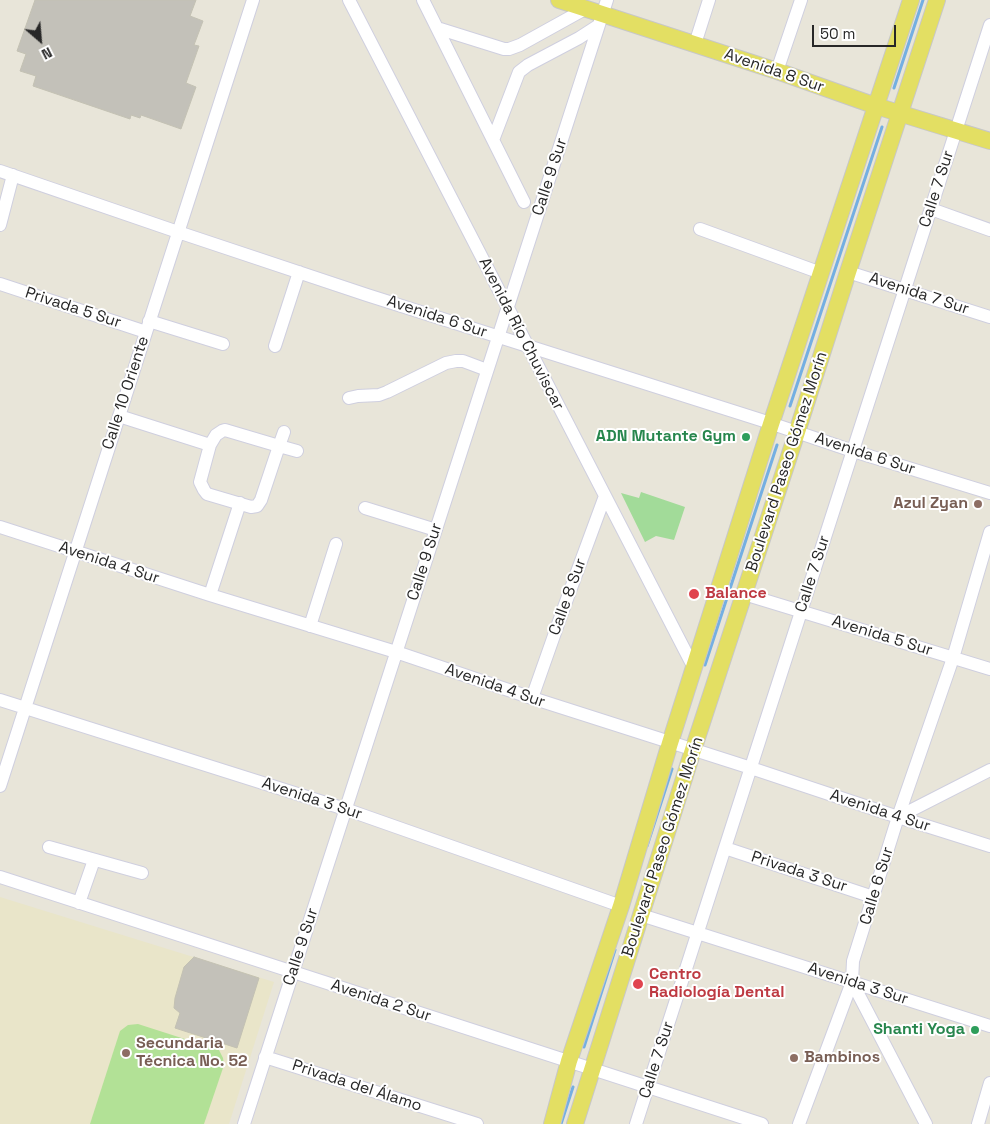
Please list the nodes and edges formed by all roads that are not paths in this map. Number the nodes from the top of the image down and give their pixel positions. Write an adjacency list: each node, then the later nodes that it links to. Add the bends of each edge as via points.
1 (253, 0): 27 (street, Calle 10 Oriente)
2 (349, 0): 33 (street, Avenida Río Chuviscar)
3 (423, 0): 12 (street)
4 (559, 0): 9 (main road, Avenida 8 Sur)
5 (709, 0): 13 (street)
6 (801, 0): 14 (street)
7 (911, 0): 15 (main road, Boulevard Paseo Gómez Morín)
8 (937, 0): 16 (main road, Boulevard Paseo Gómez Morín)
9 (585, 9): 10 (main road, Avenida 8 Sur); 12 (street, via 509,50)
10 (603, 13): 13 (main road, Avenida 8 Sur); 18 (street, via 579,38 518,72); 33 (street, Calle 9 Sur)
11 (990, 25): 17 (street, Calle 7 Sur)
12 (437, 28): 18 (street)
13 (695, 44): 14 (main road, Avenida 8 Sur)
14 (777, 71): 15 (main road, Avenida 8 Sur)
15 (876, 106): 16 (main road, Avenida 8 Sur); 30 (main road, Boulevard Paseo Gómez Morín)
16 (899, 114): 17 (main road, Avenida 8 Sur); 29 (main road, Boulevard Paseo Gómez Morín)
17 (956, 131): 19 (main road, Avenida 8 Sur); 23 (street, Calle 7 Sur)
18 (493, 140): 22 (street)
19 (990, 141)
20 (0, 171): 21 (street, Avenida 6 Sur)
21 (13, 175): 24 (street); 27 (street, Avenida 6 Sur)
22 (524, 202)
23 (931, 209): 26 (street); 32 (street, Calle 7 Sur)
24 (0, 225)
25 (700, 229): 30 (street)
26 (990, 230)
27 (178, 232): 28 (street, Avenida 6 Sur); 35 (street, Calle 10 Oriente)
28 (299, 272): 36 (street, Avenida 6 Sur); 38 (street)
29 (848, 272): 32 (street, Avenida 7 Sur); 45 (main road, Boulevard Paseo Gómez Morín)
30 (821, 273): 43 (main road, Boulevard Paseo Gómez Morín)
31 (0, 284): 35 (street, Privada 5 Sur)
32 (905, 290): 34 (street, Avenida 7 Sur); 49 (street, Calle 7 Sur)
33 (508, 307): 36 (street, Calle 9 Sur); 39 (street, Avenida Río Chuviscar)
34 (990, 317)
35 (148, 327): 37 (street, Privada 5 Sur); 42 (street, Calle 10 Oriente)
36 (498, 336): 39 (street, Avenida 6 Sur); 40 (street, Calle 9 Sur)
37 (223, 344)
38 (276, 346)
39 (528, 346): 43 (street, Avenida 6 Sur); 51 (street, Avenida Río Chuviscar)
40 (487, 370): 41 (street, via 463,361 446,363 379,395); 55 (street, Calle 9 Sur)
41 (349, 398)
42 (119, 416): 46 (street); 58 (street, Calle 10 Oriente)
43 (771, 424): 45 (street, Avenida 6 Sur); 65 (main road, Boulevard Paseo Gómez Morín)
44 (284, 432): 47 (street)
45 (797, 432): 49 (street, Avenida 6 Sur); 59 (main road, Boulevard Paseo Gómez Morín)
46 (210, 445): 47 (street, via 216,435 225,430); 52 (street, via 201,487 207,494)
47 (279, 446): 48 (street); 52 (street, via 257,506)
48 (297, 451)
49 (853, 451): 50 (street, Avenida 6 Sur); 61 (street, Calle 7 Sur)
50 (990, 494)
51 (605, 496): 65 (street, Avenida Río Chuviscar); 67 (street, Calle 8 Sur)
52 (240, 504): 60 (street)
53 (365, 508): 55 (street)
54 (0, 527): 58 (street, Avenida 4 Sur)
55 (436, 530): 63 (street, Calle 9 Sur)
56 (990, 532): 64 (street, Calle 6 Sur)
57 (336, 544): 62 (street)
58 (75, 552): 60 (street, Avenida 4 Sur); 69 (street, Calle 10 Oriente)
59 (744, 594): 61 (street, Avenida 5 Sur); 70 (main road, Boulevard Paseo Gómez Morín)
60 (210, 595): 62 (street, Avenida 4 Sur)
61 (801, 611): 64 (street, Avenida 5 Sur); 73 (street, Calle 7 Sur)
62 (310, 626): 63 (street, Avenida 4 Sur)
63 (396, 652): 67 (street, Avenida 4 Sur); 76 (street, Calle 9 Sur)
64 (953, 658): 66 (street, Avenida 5 Sur); 77 (street, Calle 6 Sur)
65 (694, 668): 70 (main road); 71 (main road, Boulevard Paseo Gómez Morín)
66 (990, 669)
67 (532, 698): 71 (street, Avenida 4 Sur)
68 (0, 700): 69 (street, Avenida 3 Sur)
69 (25, 708): 75 (street, Calle 10 Oriente); 76 (street, Avenida 3 Sur)
70 (706, 714): 72 (main road, Boulevard Paseo Gómez Morín)
71 (670, 743): 72 (street, Avenida 4 Sur); 86 (main road, Boulevard Paseo Gómez Morín)
72 (693, 750): 73 (street, Avenida 4 Sur); 87 (main road, Boulevard Paseo Gómez Morín)
73 (751, 768): 77 (street, Avenida 4 Sur); 80 (street, Calle 7 Sur)
74 (990, 770): 77 (street)
75 (0, 786)
76 (345, 809): 86 (street, Avenida 3 Sur); 89 (street, Calle 9 Sur)
77 (898, 817): 78 (street, Avenida 4 Sur); 84 (street, Calle 6 Sur)
78 (990, 846)
79 (49, 847): 81 (street)
80 (725, 848): 84 (street, Privada 3 Sur); 88 (street, Calle 7 Sur)
81 (94, 860): 82 (street); 85 (street)
82 (142, 873)
83 (0, 877): 85 (street, Avenida 2 Sur)
84 (873, 897): 90 (street, Calle 6 Sur, via 853,961)
85 (79, 903): 89 (street, Avenida 2 Sur)
86 (621, 906): 93 (main road, Boulevard Paseo Gómez Morín)
87 (641, 915): 88 (street, Avenida 3 Sur); 94 (main road, Boulevard Paseo Gómez Morín)
88 (698, 933): 90 (street, Avenida 3 Sur); 96 (street, Calle 7 Sur)
89 (293, 972): 92 (street, Calle 9 Sur); 93 (street, Avenida 2 Sur)
90 (852, 982): 91 (street, Avenida 3 Sur); 104 (street, Calle 6 Sur); 105 (street)
91 (990, 1026)
92 (265, 1057): 98 (street, Calle 9 Sur); 99 (street, Privada del Álamo)
93 (570, 1062): 94 (street, Avenida 2 Sur); 100 (main road, Boulevard Paseo Gómez Morín)
94 (592, 1069): 96 (street, Avenida 2 Sur); 101 (main road, Boulevard Paseo Gómez Morín)
95 (990, 1083): 97 (street)
96 (648, 1087): 102 (street, Calle 7 Sur); 103 (street, Avenida 2 Sur)
97 (983, 1119)
98 (244, 1124)
99 (477, 1124)
100 (552, 1124)
101 (575, 1124)
102 (636, 1124)
103 (762, 1124)
104 (799, 1124)
105 (926, 1124)

